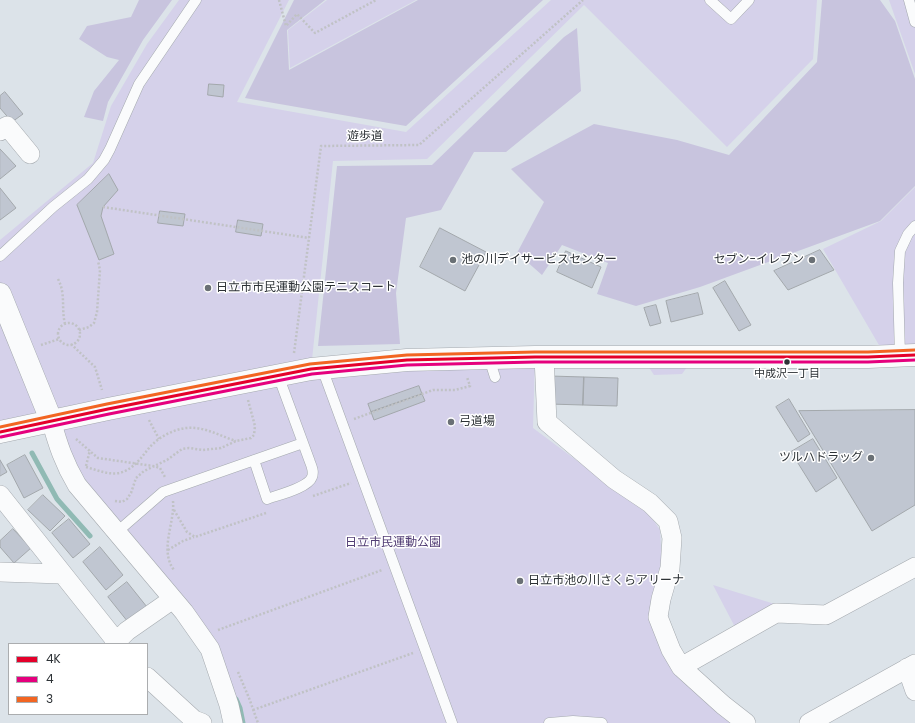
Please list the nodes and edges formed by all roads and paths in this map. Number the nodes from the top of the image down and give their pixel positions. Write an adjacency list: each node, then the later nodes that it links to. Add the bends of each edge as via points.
1 (196, 0): 14 (lane, via 139,84 104,160 88,179)
2 (279, 0): 3 (path, via 286,26 297,14 314,34)
3 (376, 0)
4 (584, 0): 13 (path, 遊歩道, via 419,146 321,146)
5 (710, 0): 6 (lane, via 731,19)
6 (749, 0)
7 (909, 0): 8 (lane)
8 (915, 22)
9 (0, 131): 10 (street, via 7,126)
10 (30, 154)
11 (102, 207): 13 (path)
12 (915, 226): 21 (lane, via 900,251 898,283)
13 (309, 238): 25 (path, 遊歩道)
14 (0, 256)
15 (98, 261): 19 (path, via 100,270 94,323)
16 (58, 279): 18 (path, via 62,286)
17 (0, 294): 28 (street)
18 (64, 324): 19 (path, via 72,323); 20 (path, via 59,328 58,335 64,343)
19 (79, 330): 20 (path, via 79,337)
20 (71, 344): 27 (path, via 95,367)
21 (908, 356): 22 (street)
22 (544, 357): 23 (street, via 492,367); 56 (street, via 547,422 614,479 650,503 668,521 672,538 670,568 658,616 671,650)
23 (462, 359): 24 (street, via 407,360); 29 (path, via 470,386 455,390 433,390)
24 (322, 368): 25 (street); 29 (lane)
25 (285, 374): 26 (street); 33 (lane)
26 (243, 382): 27 (street); 32 (path, via 256,431 251,438)
27 (108, 409): 28 (street)
28 (51, 420): 30 (street); 43 (street, via 58,446 77,485)
29 (342, 423): 46 (lane)
30 (0, 432)
31 (74, 438): 34 (path)
32 (236, 442): 36 (path, via 204,429 188,427 159,439); 37 (path, via 212,450 182,449)
33 (303, 443): 35 (lane); 35 (lane, via 313,471 312,478 308,484 274,497 267,499)
34 (90, 450): 36 (path, via 98,458); 38 (path)
35 (254, 460): 40 (lane)
36 (136, 463): 37 (path); 38 (path, via 129,469 115,473 105,473)
37 (155, 466): 40 (path, via 164,474); 42 (path, via 136,478 127,499 122,502)
38 (86, 467): 39 (path)
39 (88, 472)
40 (169, 490): 43 (lane, via 163,492); 45 (path, via 174,509)
41 (0, 495): 50 (street)
42 (114, 501)
43 (117, 532): 51 (street)
44 (195, 537): 45 (path)
45 (168, 550): 47 (path, via 167,556)
46 (394, 566): 52 (path); 54 (lane)
47 (171, 567)
48 (915, 567): 56 (street, via 826,614 776,613)
49 (0, 572): 50 (street)
50 (62, 574): 53 (street)
51 (173, 599): 53 (street, via 127,630); 61 (street, via 210,649)
52 (217, 630)
53 (115, 643)
54 (424, 649): 59 (path); 62 (lane)
55 (911, 666): 58 (street); 66 (street)
56 (681, 667): 65 (street)
57 (148, 678): 60 (street, via 194,720)
58 (915, 691)
59 (253, 710)
60 (202, 723)
61 (233, 723)
62 (452, 723)
63 (549, 723): 64 (lane)
64 (602, 723)
65 (746, 723)
66 (809, 723)

